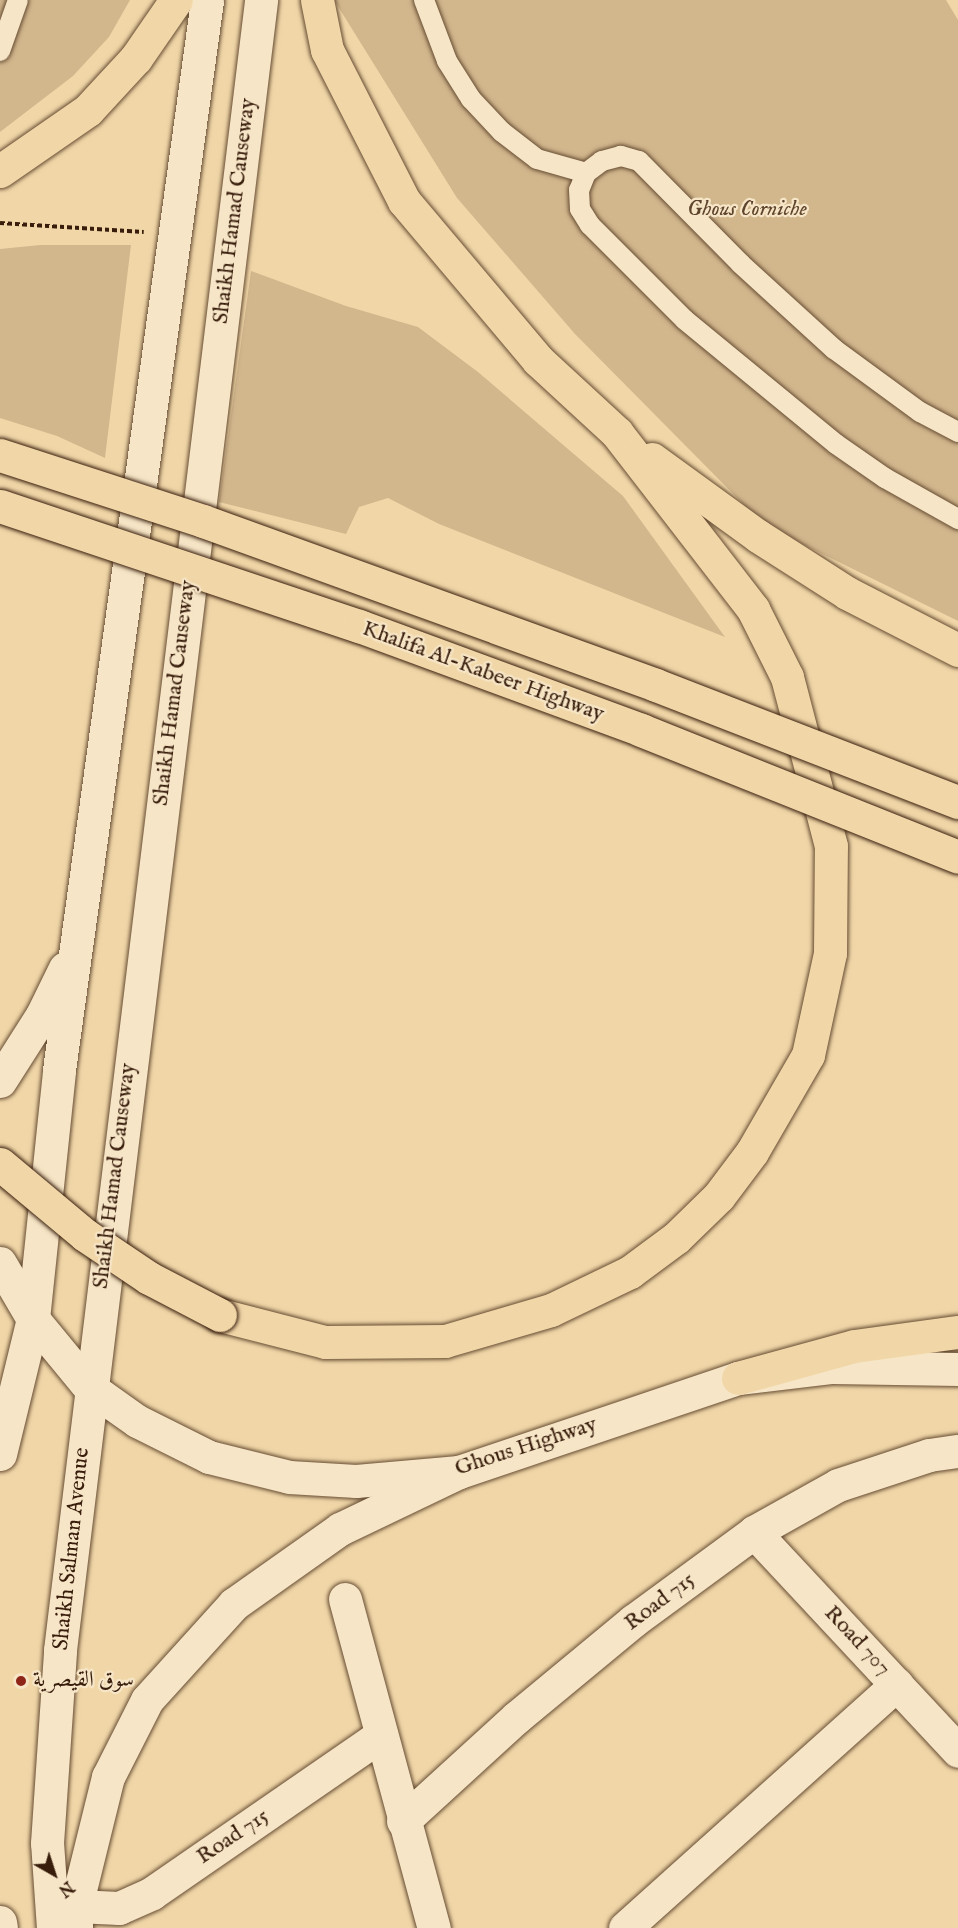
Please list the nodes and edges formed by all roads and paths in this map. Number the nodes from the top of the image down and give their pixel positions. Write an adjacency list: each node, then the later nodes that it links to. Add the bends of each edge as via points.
1 (18, 0): 7 (lane)
2 (176, 0): 8 (main road, via 136,58 88,110)
3 (207, 0): 11 (main road)
4 (261, 0): 28 (main road, Shaikh Hamad Causeway)
5 (317, 0): 13 (main road, via 327,50 404,201 538,360)
6 (424, 0): 9 (lane, via 447,62 471,99 502,132 537,159)
7 (0, 51)
8 (0, 171)
9 (586, 173): 12 (lane, via 602,161 621,156 639,161 741,264 834,349 894,394); 16 (lane, via 579,190 580,209 590,225 677,312 836,444 885,478)
10 (0, 223): 11 (path)
11 (172, 235): 20 (main road)
12 (958, 432)
13 (617, 433): 17 (main road, via 758,536 847,592); 22 (main road, bridge, via 753,609 787,677 831,846 830,953 808,1054 752,1152 719,1196 676,1238 630,1272 577,1300 498,1328 445,1341 325,1342 220,1315 149,1278 85,1235)
14 (0, 455): 18 (main road, Khalifa Al-Kabeer Highway, bridge, via 203,521 645,681)
15 (0, 506): 19 (main road, Khalifa Al-Kabeer Highway, bridge, via 360,626 641,730)
16 (958, 519)
17 (958, 650)
18 (958, 802)
19 (958, 858)
20 (80, 937): 21 (main road, via 42,1015); 24 (main road, via 59,1070)
21 (0, 1081)
22 (0, 1164)
23 (0, 1263): 24 (main road, Ghous Highway)
24 (33, 1319): 28 (main road, Ghous Highway); 30 (main road)
25 (958, 1332): 27 (main road, via 854,1346)
26 (958, 1369): 27 (main road, Ghous Highway, via 832,1367)
27 (738, 1378): 31 (main road, Ghous Highway)
28 (89, 1386): 31 (main road, Ghous Highway, via 137,1421 209,1457 289,1477 356,1481); 41 (main road, Shaikh Salman Avenue, via 60,1650 52,1763 47,1843)
29 (958, 1451): 32 (main road, Road 715, via 929,1455 838,1485)
30 (0, 1454)
31 (459, 1472): 38 (main road, via 340,1529 234,1604 147,1700 108,1777)
32 (754, 1532): 34 (main road, Road 707); 37 (main road, Road 715, via 633,1621 517,1717)
33 (345, 1599): 35 (main road)
34 (897, 1684): 36 (main road, Road 707); 43 (main road)
35 (380, 1736): 37 (main road); 38 (main road, Road 715, via 144,1897 119,1908)
36 (958, 1751)
37 (403, 1821): 42 (main road)
38 (76, 1917)
39 (0, 1922): 40 (main road)
40 (1, 1928)
41 (53, 1928)
42 (434, 1928)
43 (625, 1928)

